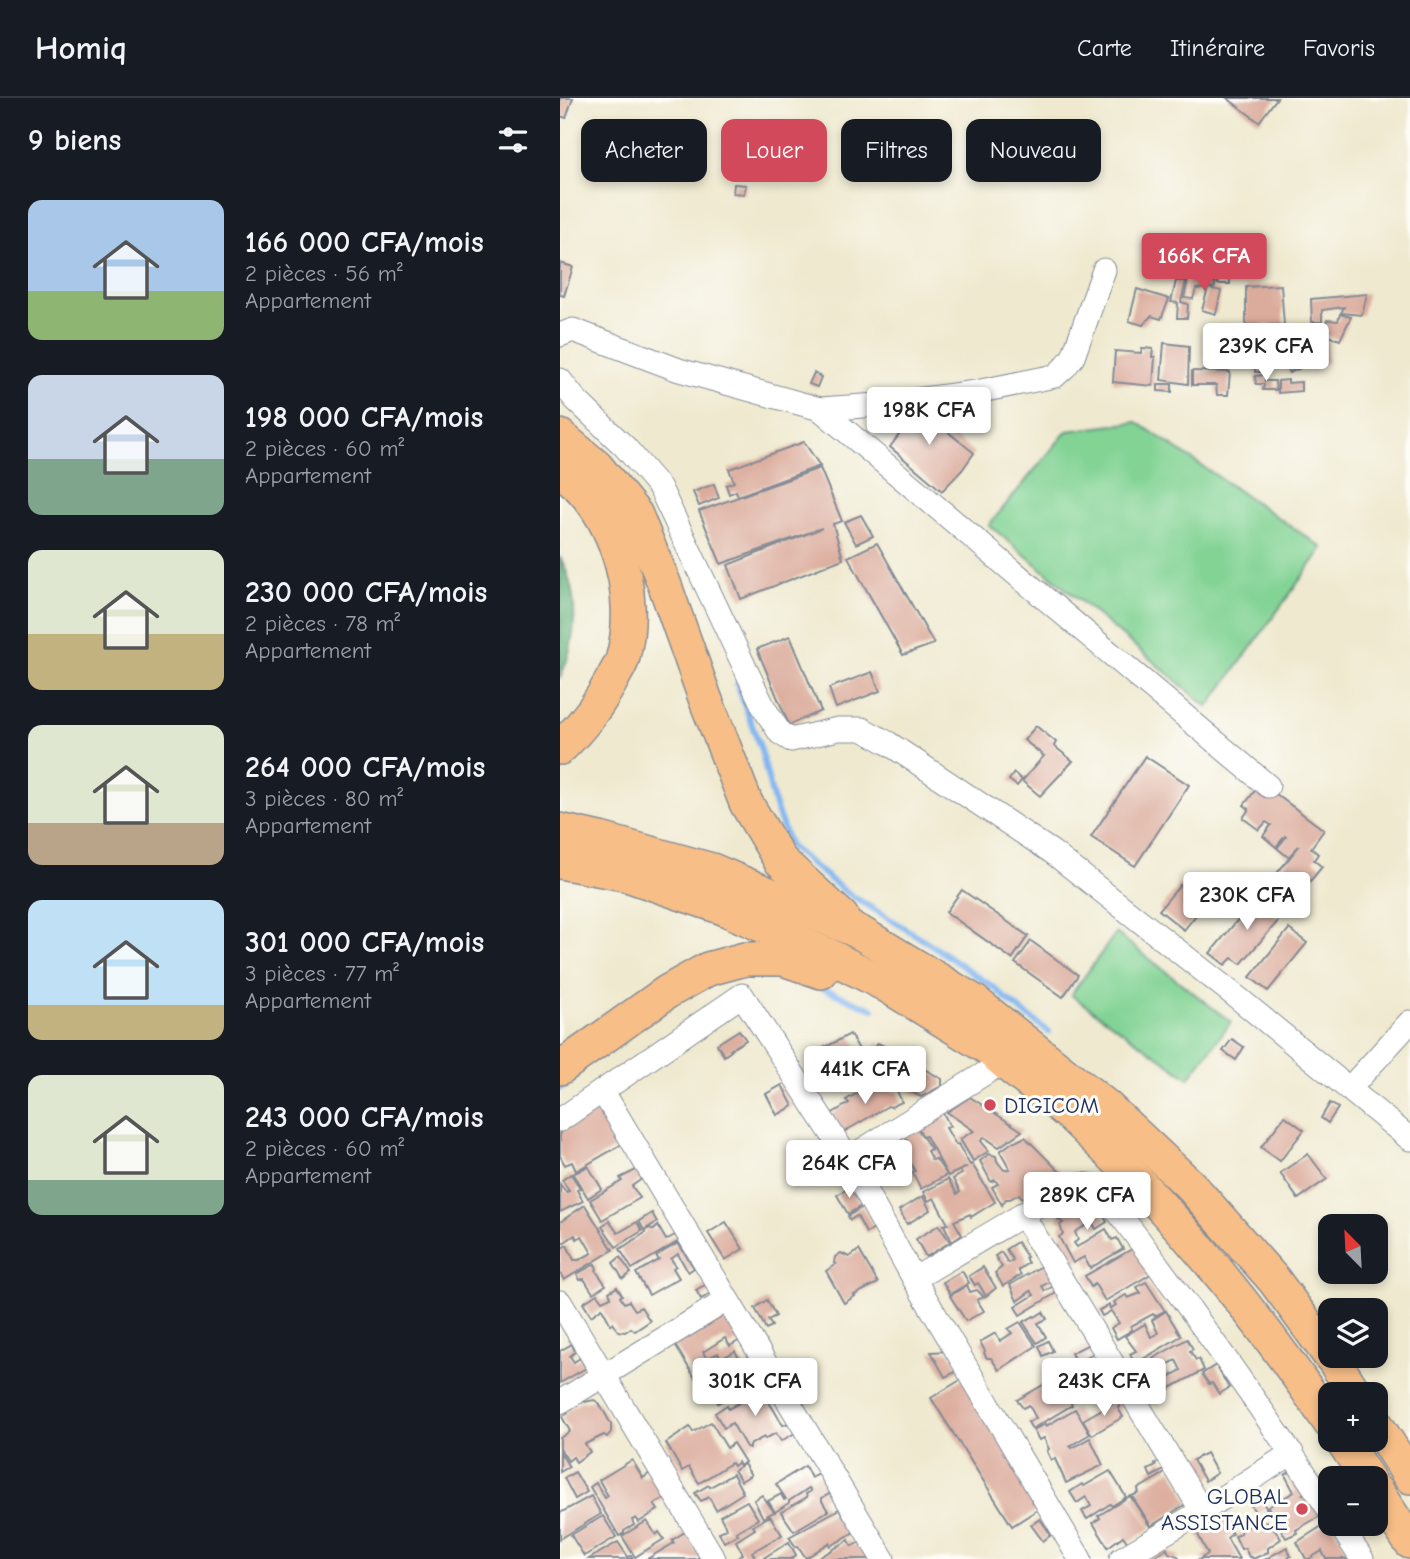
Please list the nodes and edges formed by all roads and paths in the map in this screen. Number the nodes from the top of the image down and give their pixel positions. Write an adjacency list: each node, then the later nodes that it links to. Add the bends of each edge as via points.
1 (1104, 270): 4 (street, via 1073,357 1055,376 976,392)
2 (560, 335): 4 (street, via 573,330 679,370)
3 (560, 380): 15 (street, via 660,488 780,733 791,740 838,729 862,729 888,743 1052,852)
4 (820, 409): 8 (street)
5 (560, 436): 11 (highway, via 596,466 636,515 746,803 780,860)
6 (560, 470): 7 (highway, via 601,513 622,562 629,612 623,658 602,699)
7 (560, 748)
8 (1268, 786)
9 (560, 830): 11 (highway, via 712,870)
10 (560, 862): 13 (highway, via 624,874 723,908 884,984)
11 (859, 932): 24 (highway, via 975,1002 1107,1107 1200,1197 1274,1280)
12 (1410, 1022): 15 (street)
13 (997, 1056): 14 (highway, via 831,976 783,959 745,958 708,969 667,992); 19 (street); 27 (highway, via 1076,1119 1154,1199 1218,1270)
14 (560, 1068)
15 (1349, 1089): 18 (street)
16 (603, 1092): 17 (street); 19 (street, via 742,995); 22 (street)
17 (560, 1120)
18 (1410, 1139)
19 (848, 1159): 21 (street)
20 (1022, 1214): 21 (street); 29 (street, via 1082,1183 1102,1192); 33 (street)
21 (914, 1279): 38 (street)
22 (727, 1300): 25 (street); 37 (street)
23 (560, 1302): 25 (street)
24 (1318, 1340)
25 (604, 1375): 26 (street); 36 (street)
26 (560, 1402)
27 (1318, 1405)
28 (1388, 1443): 30 (highway)
29 (1292, 1453): 31 (street); 33 (street)
30 (1410, 1477)
31 (1318, 1493)
32 (1388, 1509): 35 (highway)
33 (1202, 1511): 39 (street)
34 (1347, 1536): 40 (street)
35 (1410, 1542)
36 (714, 1559)
37 (883, 1559)
38 (1080, 1559)
39 (1121, 1559)
40 (1362, 1559)

